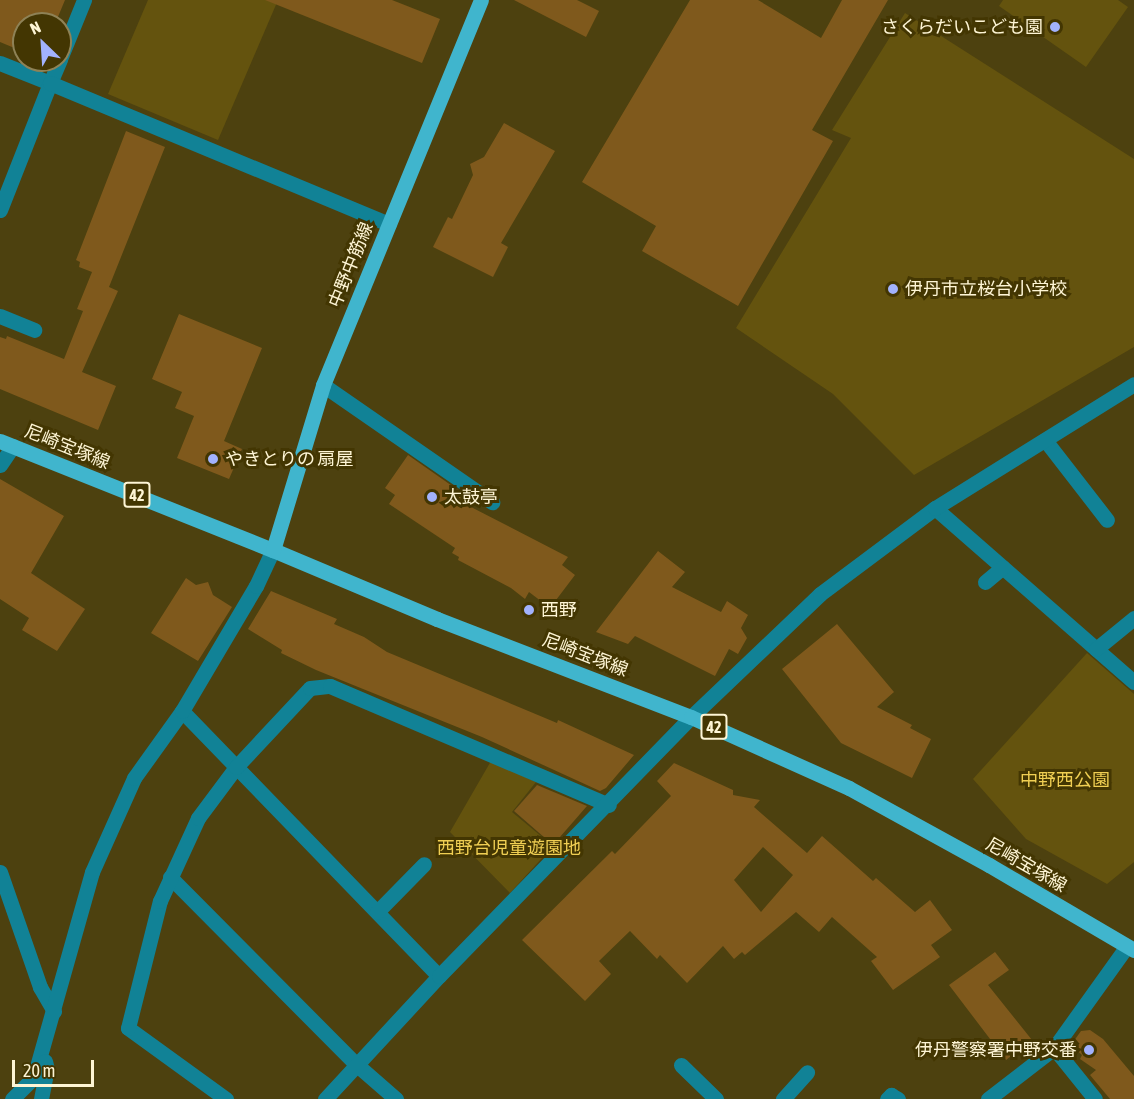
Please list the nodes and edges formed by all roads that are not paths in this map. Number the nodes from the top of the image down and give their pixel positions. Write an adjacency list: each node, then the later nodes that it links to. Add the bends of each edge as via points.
1 (84, 0): 3 (street)
2 (481, 0): 8 (main road, 中野中筋線)
3 (72, 30)
4 (0, 63): 6 (street)
5 (55, 72): 6 (street)
6 (50, 83): 7 (street); 8 (street)
7 (0, 210)
8 (389, 224): 12 (main road, 中野中筋線)
9 (0, 316): 10 (street)
10 (34, 330)
11 (1134, 384): 13 (street)
12 (323, 385): 16 (street); 19 (main road, 中野中筋線)
13 (1045, 440): 17 (street); 18 (street)
14 (6, 444): 15 (street); 19 (main road, 尼崎宝塚線 / 42)
15 (0, 465)
16 (492, 502)
17 (935, 508): 20 (street); 26 (street, via 820,594)
18 (1107, 520)
19 (273, 550): 25 (street); 26 (main road, 尼崎宝塚線 / 42, via 437,619)
20 (1003, 567): 21 (street); 23 (street)
21 (985, 582)
22 (1134, 618): 23 (street)
23 (1096, 649): 24 (street)
24 (1134, 682)
25 (182, 711): 27 (street); 35 (street, via 134,778 92,872)
26 (691, 717): 28 (street); 33 (main road, 尼崎宝塚線 / 42, via 849,788)
27 (236, 766): 28 (street, via 310,688 330,686); 31 (street, via 198,818); 32 (street)
28 (609, 805): 34 (street)
29 (424, 864): 32 (street)
30 (0, 872): 35 (street, via 40,987)
31 (170, 877): 38 (street); 43 (street, via 160,901 128,1028)
32 (377, 912): 34 (street)
33 (1131, 948): 36 (street)
34 (439, 976): 38 (street)
35 (54, 1011): 37 (street)
36 (1054, 1048): 50 (street); 51 (street)
37 (43, 1050): 41 (street, via 34,1077); 42 (street, via 47,1069)
38 (357, 1065): 44 (street); 45 (street)
39 (681, 1065): 46 (street)
40 (807, 1072): 47 (street)
41 (12, 1099)
42 (41, 1099)
43 (226, 1099)
44 (325, 1099)
45 (396, 1099)
46 (716, 1099)
47 (783, 1099)
48 (887, 1099): 49 (street, via 891,1095)
49 (898, 1099)
50 (988, 1099)
51 (1095, 1099)

